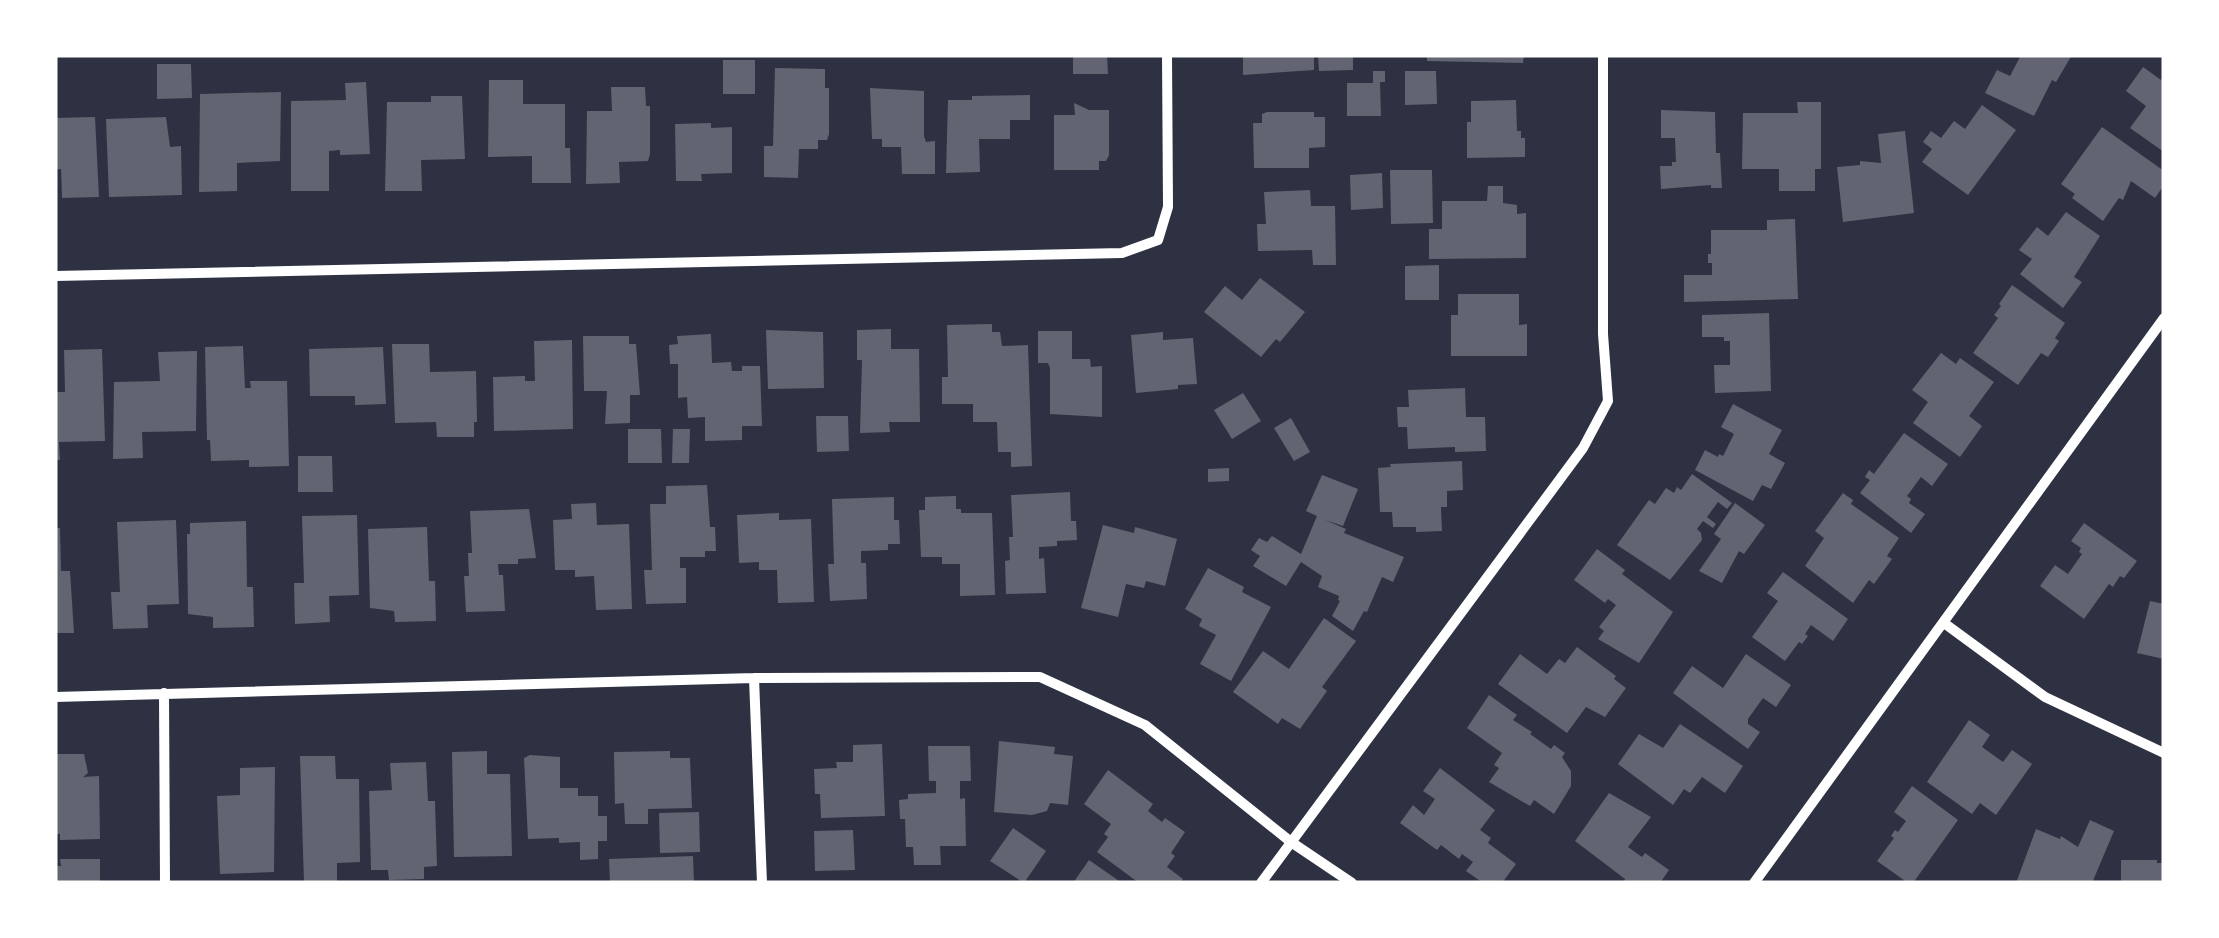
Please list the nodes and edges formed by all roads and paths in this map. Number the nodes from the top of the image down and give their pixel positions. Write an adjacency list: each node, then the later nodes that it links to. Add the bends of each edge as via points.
1 (1167, 55): 3 (street, via 1168,207 1158,240 1122,253)
2 (1603, 55): 10 (street, via 1608,401 1583,448)
3 (55, 276)
4 (2164, 318): 5 (street)
5 (1944, 624): 9 (street, via 2045,697); 15 (street)
6 (754, 678): 7 (street); 10 (street, via 1040,677 1145,725); 12 (street)
7 (164, 693): 8 (street); 11 (street)
8 (55, 696)
9 (2164, 753)
10 (1291, 842): 13 (street); 14 (street)
11 (165, 883)
12 (762, 883)
13 (1261, 883)
14 (1352, 883)
15 (1754, 883)

